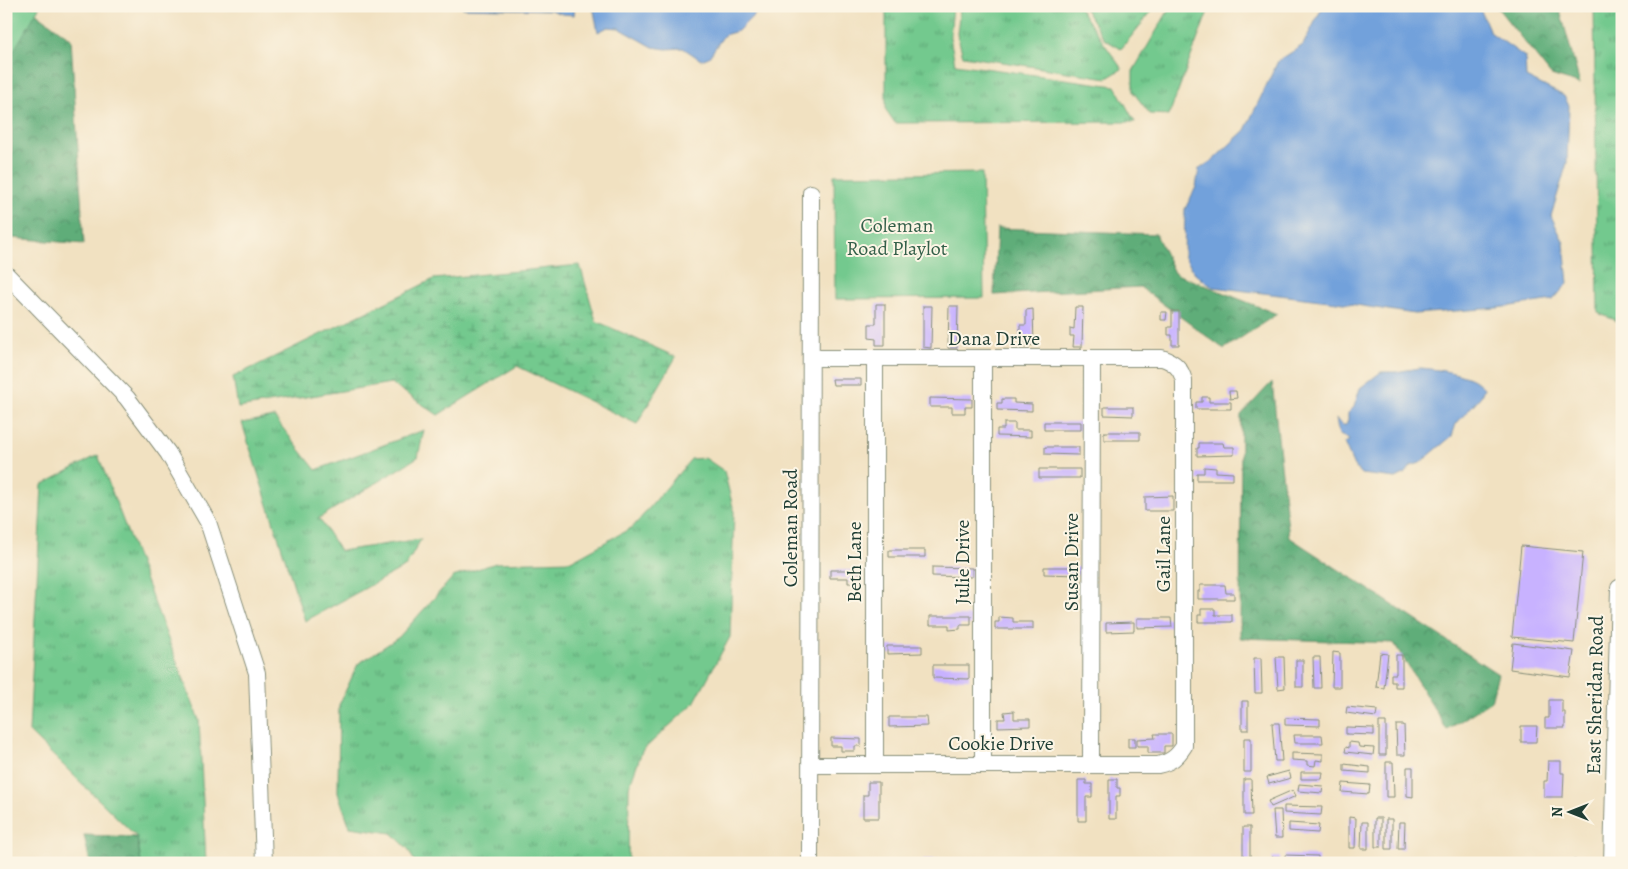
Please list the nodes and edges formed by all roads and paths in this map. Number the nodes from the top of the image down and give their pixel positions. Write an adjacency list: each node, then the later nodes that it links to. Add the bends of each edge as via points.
1 (811, 193): 3 (street, Coleman Road)
2 (6, 274): 14 (street, via 127,398 168,453 208,522 257,673)
3 (811, 358): 4 (street, Dana Drive); 10 (street, Coleman Road)
4 (876, 359): 5 (street, Dana Drive); 11 (street, Beth Lane)
5 (983, 359): 6 (street, Dana Drive); 13 (street, Julie Drive)
6 (1092, 359): 7 (street, Dana Drive, via 1162,358); 12 (street, Susan Drive)
7 (1176, 366): 9 (street, Gail Lane, via 1182,371 1184,381)
8 (1619, 588): 16 (street, East Sheridan Road)
9 (1184, 746): 12 (street, Cookie Drive, via 1178,756 1158,765)
10 (811, 764): 11 (street, Cookie Drive); 15 (street, Coleman Road)
11 (875, 764): 13 (street, Cookie Drive)
12 (1091, 764): 13 (street, Cookie Drive)
13 (983, 765)
14 (264, 863)
15 (810, 863)
16 (1612, 863)

